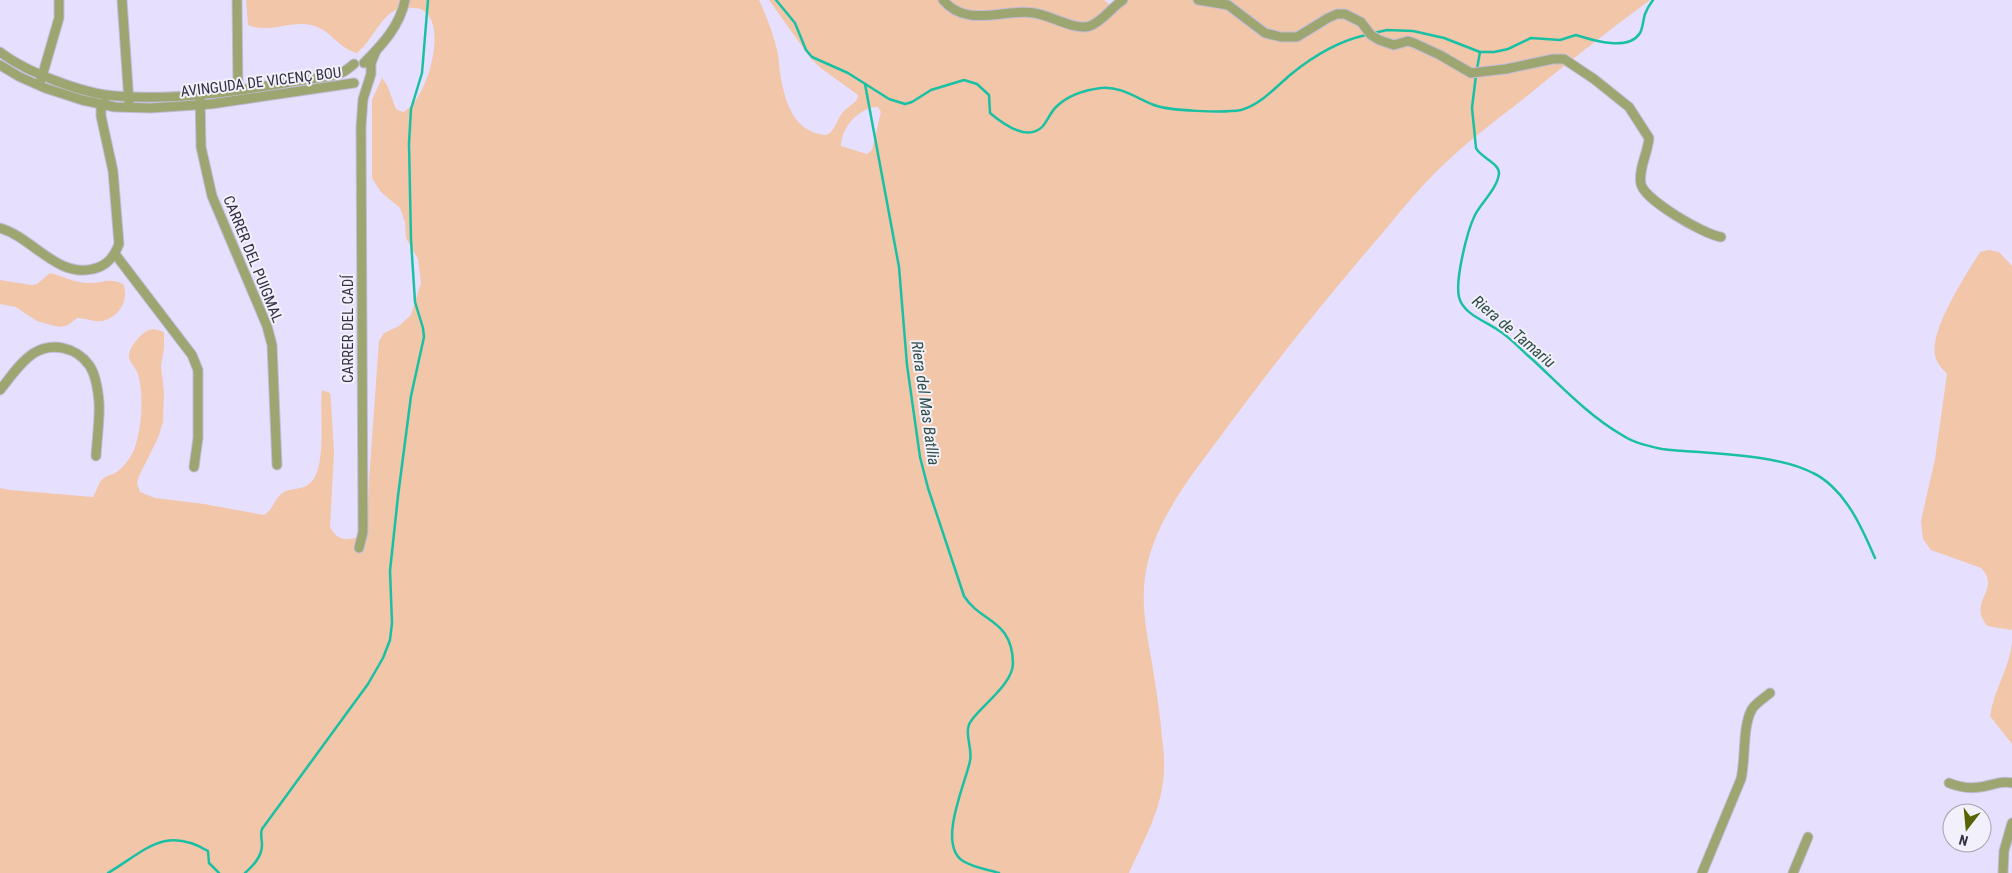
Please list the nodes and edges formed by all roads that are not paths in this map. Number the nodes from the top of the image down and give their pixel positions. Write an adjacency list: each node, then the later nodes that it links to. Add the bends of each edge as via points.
1 (59, 0): 12 (street, via 59,18)
2 (122, 0): 19 (street)
3 (237, 0): 16 (street)
4 (406, 0): 11 (street, via 397,24)
5 (943, 0): 6 (street, via 950,9 967,15 1034,13 1078,26 1089,26)
6 (1123, 0)
7 (1198, 0): 25 (street, via 1228,5 1265,33 1281,37 1297,37 1328,18 1345,14 1361,22 1379,40 1394,45 1414,43 1471,73 1553,58 1564,59 1629,107 1649,138 1640,182 1642,190 1677,216)
8 (0, 52): 12 (street, AVINGUDA DE VICENÇ BOU)
9 (354, 64): 11 (street); 14 (street, via 349,74); 16 (street, AVINGUDA DE VICENÇ BOU, via 341,74)
10 (0, 65): 15 (street, AVINGUDA DE VICENÇ BOU)
11 (368, 67): 13 (street)
12 (43, 75): 15 (street); 18 (street, AVINGUDA DE VICENÇ BOU)
13 (369, 81): 14 (street); 23 (street, CARRER DEL CADÍ)
14 (355, 84): 20 (street, AVINGUDA DE VICENÇ BOU); 23 (street, CARRER DEL CADÍ, via 361,97)
15 (40, 85): 21 (street, AVINGUDA DE VICENÇ BOU)
16 (238, 90): 17 (street, AVINGUDA DE VICENÇ BOU)
17 (200, 94): 19 (street, AVINGUDA DE VICENÇ BOU); 20 (street, CARRER DEL PUIGMAL)
18 (106, 95): 19 (street, AVINGUDA DE VICENÇ BOU); 21 (street)
19 (128, 97): 22 (street)
20 (201, 105): 22 (street, AVINGUDA DE VICENÇ BOU); 29 (street, CARRER DEL PUIGMAL, via 201,147 212,196 272,345)
21 (104, 106): 22 (street, AVINGUDA DE VICENÇ BOU); 26 (street, via 101,116 113,170 119,244)
22 (129, 107)
23 (362, 111): 31 (street, CARRER DEL CADÍ, via 363,532)
24 (0, 228): 26 (street, via 74,270 98,268)
25 (1721, 237)
26 (115, 254): 30 (street, via 192,354 198,370 198,438)
27 (0, 390): 28 (street, via 33,354 48,347 76,352 89,365 99,401)
28 (96, 456)
29 (278, 465)
30 (194, 467)
31 (359, 548)
32 (1770, 693): 37 (street, via 1753,707 1749,717 1744,766)
33 (1949, 783): 34 (street, via 1968,788 1998,782)
34 (2012, 783)
35 (2012, 823): 39 (street, via 2004,851)
36 (1808, 837): 38 (street)
37 (1702, 873)
38 (1793, 873)
39 (2003, 873)

